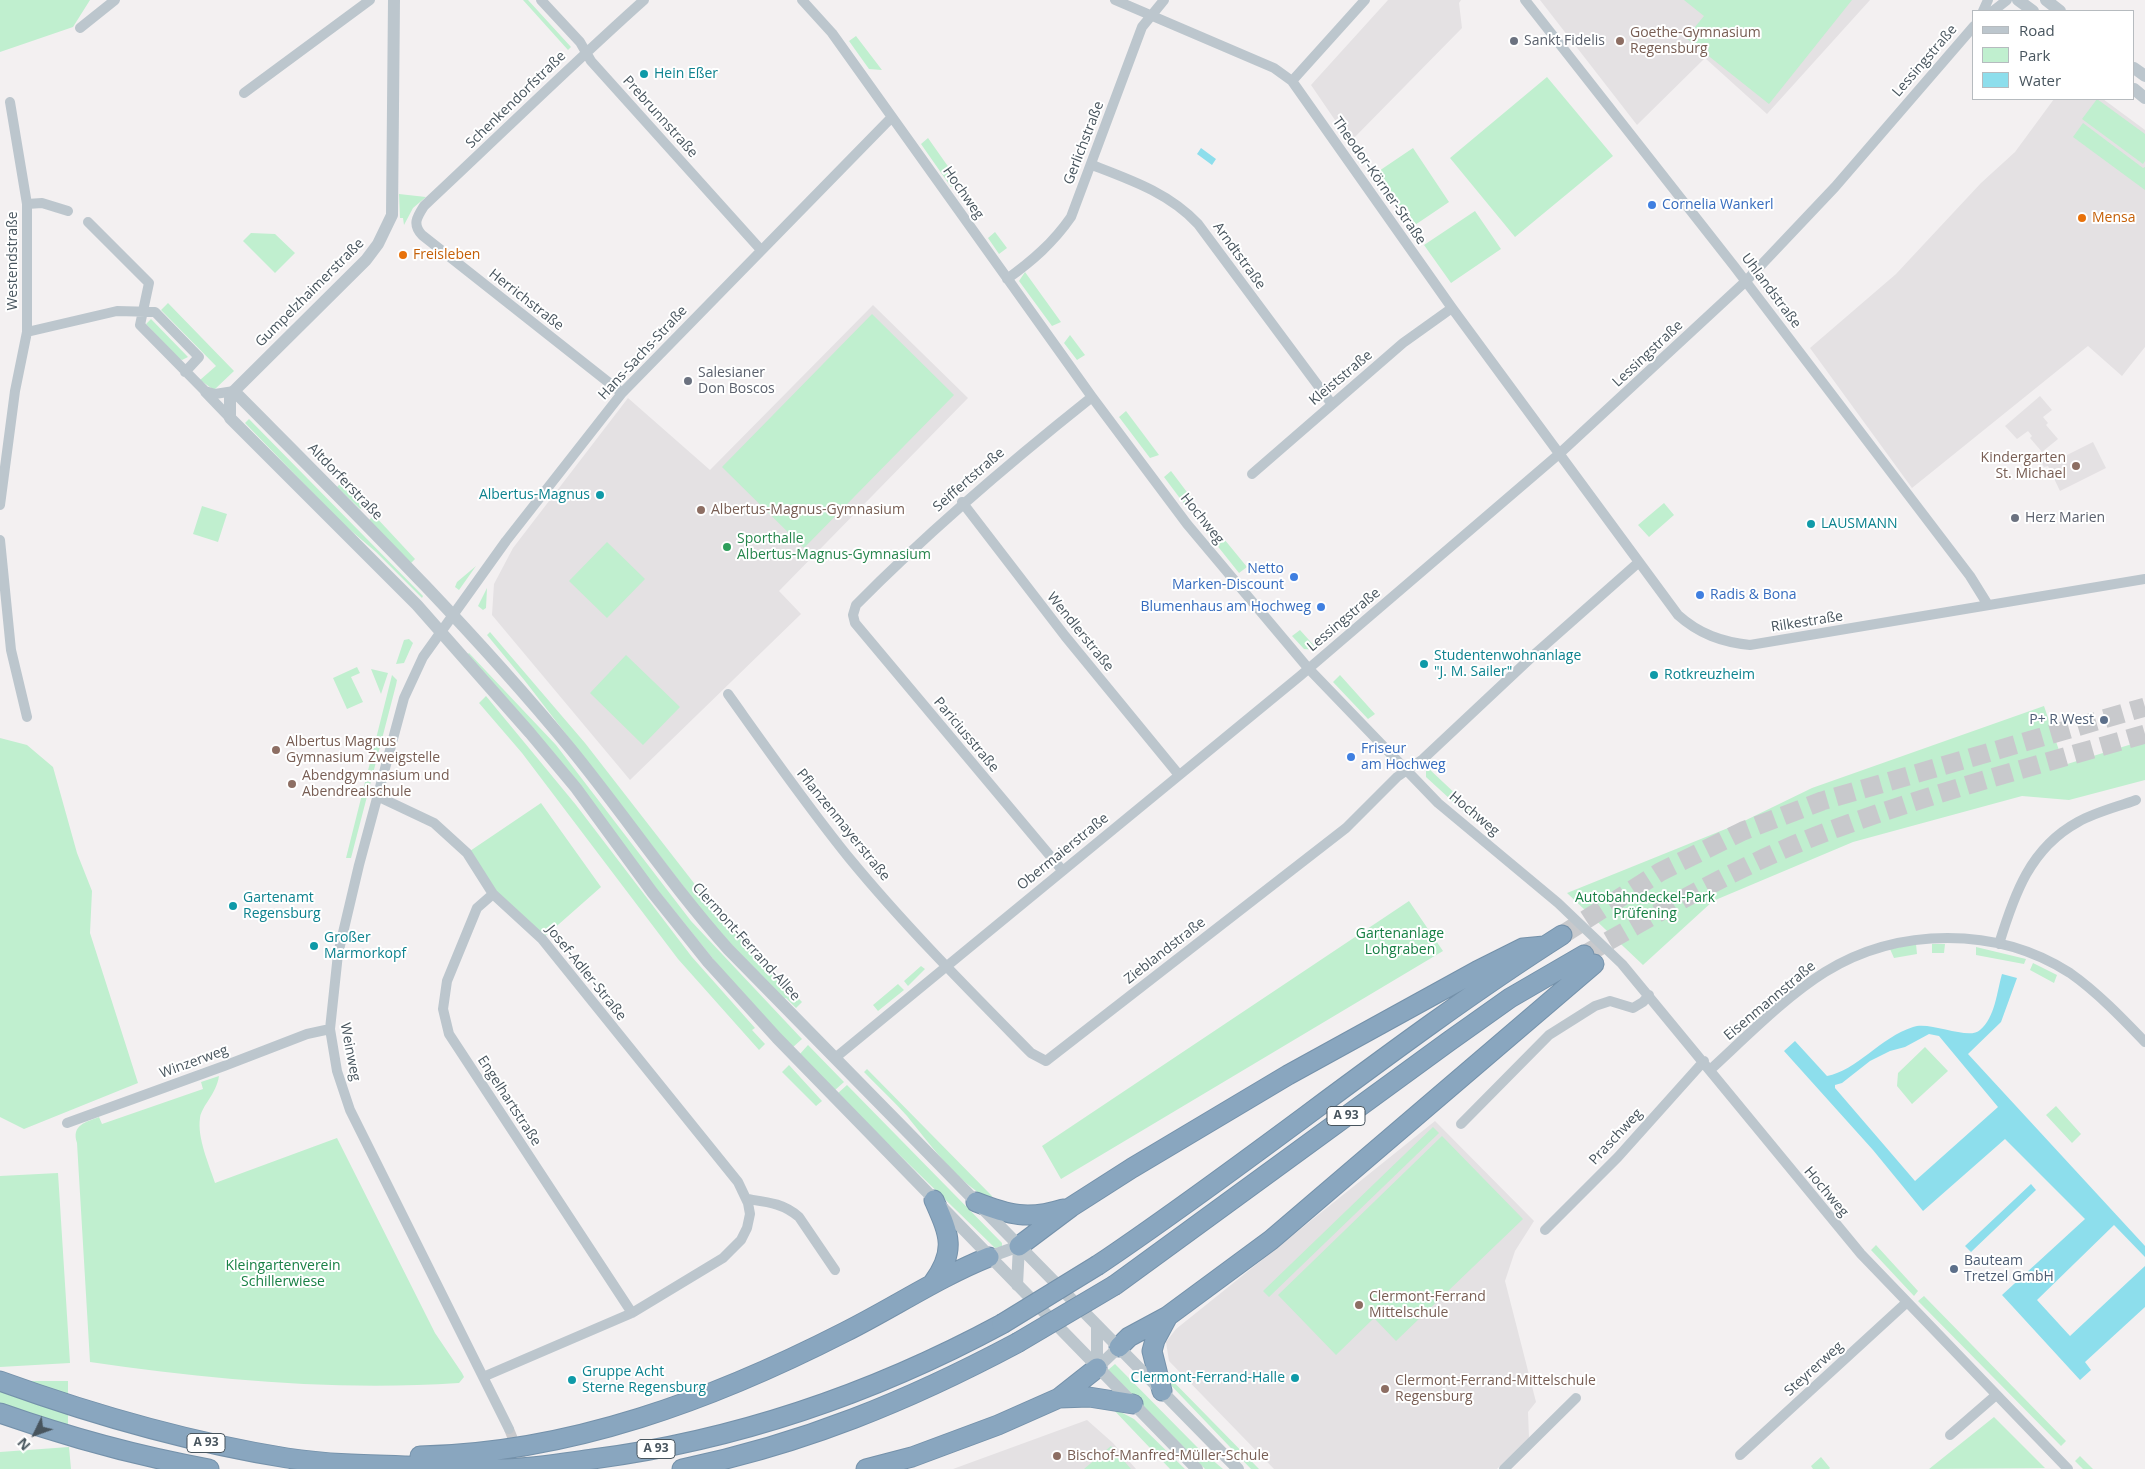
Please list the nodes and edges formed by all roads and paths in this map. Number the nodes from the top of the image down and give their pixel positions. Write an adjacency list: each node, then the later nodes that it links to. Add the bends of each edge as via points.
1 (104, 0): 19 (street)
2 (115, 0): 19 (street)
3 (370, 0): 25 (street)
4 (394, 0): 42 (street, Gumpelzhaimerstraße, via 392,215 388,228 366,260)
5 (541, 0): 22 (street, Prebrunnstraße)
6 (644, 0): 22 (street, Schenkendorfstraße)
7 (802, 0): 28 (street, Hochweg, via 832,33)
8 (1115, 0): 18 (street, Theodor-Körner-Straße)
9 (1164, 0): 18 (street, Gerlichstraße)
10 (1365, 0): 23 (street)
11 (1525, 0): 36 (street, Uhlandstraße)
12 (2007, 0): 15 (street)
13 (2018, 0): 16 (street)
14 (2046, 0): 17 (street)
15 (1994, 10)
16 (2032, 10)
17 (2059, 10)
18 (1152, 16): 23 (street, Theodor-Körner-Straße, via 1274,68); 29 (street, Gerlichstraße, via 1142,27)
19 (94, 17): 20 (street)
20 (80, 28)
21 (1972, 28): 36 (street, Lessingstraße, via 1835,187)
22 (586, 52): 33 (street, Schenkendorfstraße, via 424,206); 34 (street, Prebrunnstraße)
23 (1292, 81): 37 (street, Theodor-Körner-Straße)
24 (2135, 90): 26 (street)
25 (244, 93)
26 (2145, 98)
27 (10, 102): 30 (street, Westendstraße)
28 (892, 117): 34 (street, Hans-Sachs-Straße); 35 (street, Hochweg)
29 (1092, 164): 35 (street, Gerlichstraße, via 1071,217 1058,236); 45 (street, Arndtstraße, via 1156,192 1186,211)
30 (27, 204): 31 (street, via 42,203); 39 (street, Westendstraße)
31 (68, 211)
32 (88, 222): 38 (street, via 149,284)
33 (416, 227): 43 (street, Herrichstraße)
34 (761, 250): 43 (street, Hans-Sachs-Straße)
35 (1007, 279): 44 (street, Hochweg)
36 (1746, 281): 47 (street, Lessingstraße); 54 (street, Uhlandstraße, via 1970,576)
37 (1452, 308): 45 (street, Kleiststraße, via 1403,343); 47 (street, Theodor-Körner-Straße)
38 (144, 312): 39 (street, via 117,311); 40 (street, via 140,325); 40 (street, via 155,312 199,357)
39 (27, 332): 50 (street, Westendstraße, via 15,391)
40 (185, 372): 41 (street)
41 (205, 391): 42 (street, via 215,394); 46 (street)
42 (234, 391): 46 (street, via 230,398); 56 (street, Altdorferstraße)
43 (622, 392): 56 (street, Hans-Sachs-Straße, via 506,542)
44 (1092, 398): 49 (street, Seiffertstraße); 58 (street, Hochweg, via 1187,524)
45 (1331, 403): 48 (street, Kleiststraße)
46 (230, 418): 57 (street)
47 (1559, 454): 52 (street, Rilkestraße); 58 (street, Lessingstraße)
48 (1252, 474)
49 (962, 502): 55 (street, Seiffertstraße, via 862,598); 62 (street, Wendlerstraße)
50 (0, 505)
51 (0, 540): 60 (street, via 10,650)
52 (1639, 562): 54 (street, Rilkestraße, via 1687,623 1716,639 1733,643 1750,645); 61 (street)
53 (2145, 579): 54 (street, Rilkestraße)
54 (1988, 605)
55 (853, 615): 65 (street, Pariciusstraße, via 855,623)
56 (455, 616): 57 (street, Hans-Sachs-Straße); 74 (street, Clermont-Ferrand-Allee, via 571,749 697,914)
57 (442, 632): 63 (street, Weinweg, via 423,657 404,698); 80 (street, via 576,788 708,962)
58 (1308, 668): 61 (street, Hochweg); 62 (street, Obermaierstraße)
59 (728, 694): 70 (street, Pflanzenmayerstraße, via 851,860)
60 (27, 717)
61 (1407, 772): 70 (street, Zieblandstraße, via 1397,777 1346,828 1046,1062 1031,1053); 71 (street, Hochweg, via 1438,803 1590,933)
62 (1179, 776): 65 (street, Obermaierstraße)
63 (377, 796): 66 (street, Josef-Adler-Straße, via 434,823 453,839 467,853); 72 (street, Weinweg, via 338,954)
64 (2136, 800): 68 (street, via 2080,821 2045,847 2023,878)
65 (1062, 870): 70 (street, Obermaierstraße)
66 (493, 894): 79 (street, Josef-Adler-Straße, via 542,939 738,1182); 90 (street, Engelhartstraße, via 478,908 447,981 443,1009 449,1034)
67 (1562, 935): 69 (highway, A 93)
68 (1999, 944): 73 (street, Eisenmannstraße, via 2035,955 2070,974); 76 (street, Eisenmannstraße, via 1941,938 1911,940 1851,958 1806,986)
69 (1544, 946): 82 (highway, via 1523,948 1398,1014 1264,1090); 106 (highway, A 93, bridge, via 1390,1052 1196,1198 1098,1265 958,1348 869,1388 766,1423 629,1454 506,1469 351,1464)
70 (945, 966): 74 (street, Obermaierstraße)
71 (1649, 995): 75 (street, Hochweg); 78 (street, via 1633,1008 1610,1001 1595,1006 1549,1034)
72 (330, 1029): 77 (street, Winzerweg, via 307,1034); 95 (street, Weinweg, via 337,1071 350,1110)
73 (2145, 1042)
74 (835, 1058): 81 (street, Clermont-Ferrand-Allee)
75 (1704, 1061): 76 (street, Hochweg); 83 (street, Praschweg, via 1618,1157)
76 (1710, 1070): 89 (street, Hochweg, via 1815,1201)
77 (67, 1123)
78 (1461, 1124)
79 (747, 1199): 86 (street, via 780,1204 791,1210); 90 (street, Josef-Adler-Straße, via 750,1214 747,1228 732,1250)
80 (934, 1200): 85 (street); 87 (highway, via 950,1245 944,1268)
81 (976, 1202): 82 (highway, via 1016,1216 1042,1216); 84 (street, Clermont-Ferrand-Allee)
82 (1072, 1207): 84 (highway)
83 (1545, 1230)
84 (1019, 1246): 85 (street); 88 (street); 92 (street, Clermont-Ferrand-Allee)
85 (989, 1257): 87 (highway); 88 (street)
86 (835, 1270)
87 (933, 1284): 106 (highway, via 845,1332 744,1380 694,1401 606,1428 467,1453)
88 (1017, 1285): 94 (street)
89 (1906, 1304): 98 (street, Hochweg); 105 (street, Steyrerweg)
90 (632, 1313): 95 (street, Josef-Adler-Straße)
91 (1168, 1316): 93 (highway, via 1129,1337); 97 (highway, via 1152,1352); 108 (highway, A 93, bridge, via 1271,1240 1589,959 1510,998 1114,1285 1017,1343 965,1371 835,1427)
92 (1097, 1325): 93 (street, Clermont-Ferrand-Allee); 94 (street)
93 (1119, 1347): 94 (street); 97 (street, Clermont-Ferrand-Allee)
94 (1097, 1368): 99 (highway); 101 (street)
95 (483, 1376): 103 (street, Weinweg)
96 (0, 1382): 106 (highway, A 93, via 186,1439)
97 (1162, 1391): 111 (street, Clermont-Ferrand-Allee)
98 (1995, 1396): 104 (street); 113 (street, Hochweg)
99 (1059, 1398): 101 (highway, via 1089,1397); 109 (highway, via 942,1446)
100 (1576, 1398): 112 (street)
101 (1133, 1404): 110 (street)
102 (0, 1413): 107 (highway, A 93, via 127,1453)
103 (509, 1429)
104 (1950, 1435)
105 (1740, 1455)
106 (289, 1458)
107 (209, 1469)
108 (682, 1469)
109 (866, 1469)
110 (1197, 1469)
111 (1238, 1469)
112 (1504, 1469)
113 (2068, 1469)

